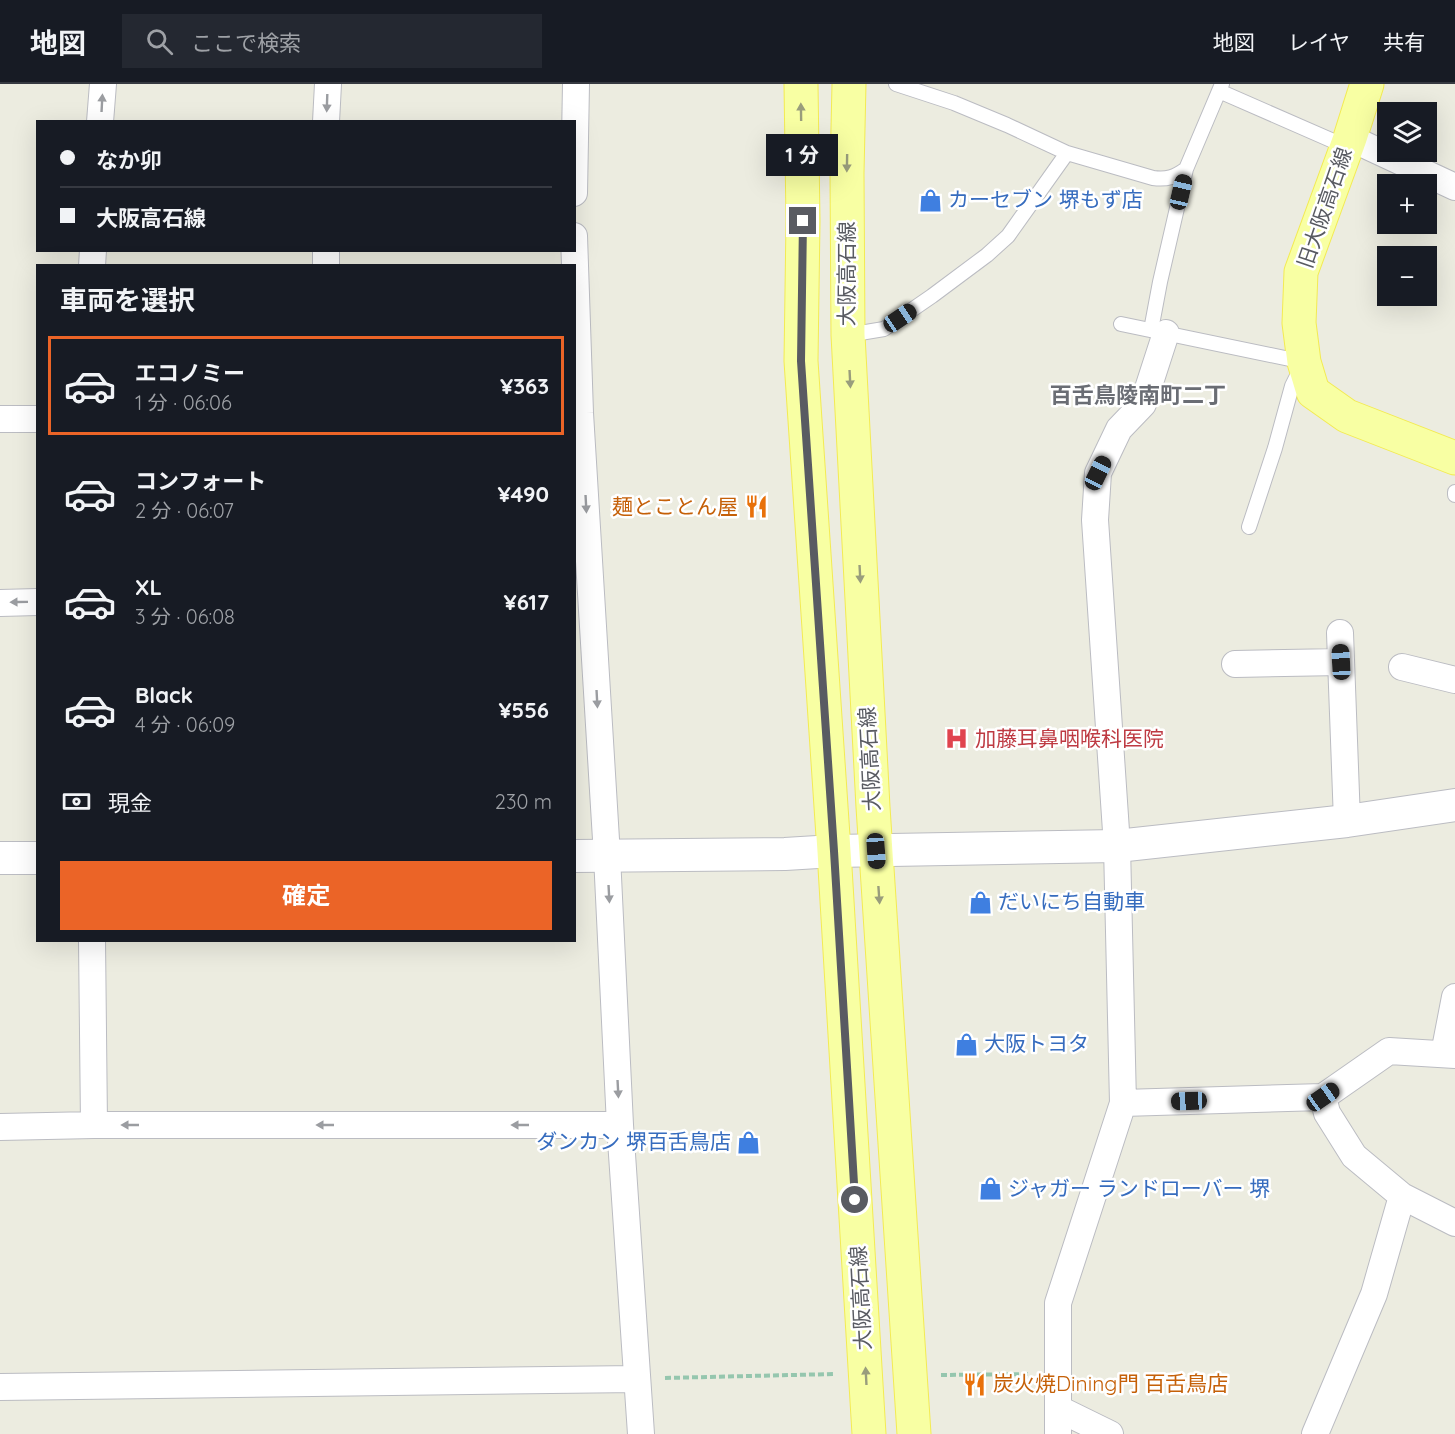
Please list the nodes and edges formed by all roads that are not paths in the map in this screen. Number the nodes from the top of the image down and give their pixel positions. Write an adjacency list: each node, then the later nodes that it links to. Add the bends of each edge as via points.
1 (103, 84): 9 (street, one-way to 1)
2 (328, 84): 10 (street, one-way to 10)
3 (576, 84): 11 (street)
4 (801, 84): 36 (main road, 大阪高石線, one-way to 4, via 801,361)
5 (849, 84): 19 (main road, 大阪高石線, one-way to 19)
6 (896, 84): 13 (lane, via 954,103)
7 (1367, 84): 12 (main road, 旧大阪高石線)
8 (1220, 88): 12 (lane); 14 (lane)
9 (100, 120)
10 (326, 120)
11 (575, 120)
12 (1348, 143): 15 (street); 20 (main road, 旧大阪高石線, via 1301,272 1299,323)
13 (1067, 153): 14 (lane, via 1166,180); 19 (lane, via 1008,236 987,255 884,329)
14 (1186, 169): 18 (lane, via 1160,282)
15 (1455, 187)
16 (576, 295): 25 (street, one-way to 25)
17 (1121, 324): 18 (lane)
18 (1159, 332): 20 (lane); 35 (street, via 1143,404 1119,429 1098,473 1095,520)
19 (848, 335): 37 (main road, 大阪高石線, one-way to 37)
20 (1304, 362): 23 (main road, 旧大阪高石線, via 1313,392 1347,416); 24 (lane, via 1292,386)
21 (0, 419): 22 (street)
22 (36, 419)
23 (1455, 458)
24 (1249, 527)
25 (583, 596): 39 (street, one-way to 39)
26 (36, 602): 27 (street, one-way to 27)
27 (0, 603)
28 (1340, 633): 29 (street)
29 (1341, 662): 30 (street); 34 (street)
30 (1235, 664)
31 (1402, 667): 32 (street)
32 (1455, 680)
33 (1455, 805): 34 (street)
34 (1347, 821): 35 (street)
35 (1116, 846): 37 (street); 46 (street)
36 (834, 851): 37 (street); 39 (street); 56 (main road, 大阪高石線, one-way to 36)
37 (876, 851): 57 (main road, 大阪高石線, one-way to 57)
38 (576, 856): 39 (street)
39 (607, 856): 48 (street, one-way to 48)
40 (0, 858): 41 (street)
41 (36, 858)
42 (92, 942): 47 (street)
43 (1455, 997): 44 (street)
44 (1449, 1054): 45 (street, via 1389,1051)
45 (1323, 1097): 46 (street); 50 (street, via 1327,1113 1354,1156)
46 (1123, 1103): 54 (street, via 1058,1303)
47 (94, 1125): 48 (street, one-way to 47); 49 (street)
48 (620, 1125): 52 (street)
49 (0, 1127)
50 (1402, 1196): 51 (street); 59 (street, via 1374,1294)
51 (1455, 1223)
52 (637, 1378): 53 (street); 55 (street)
53 (0, 1387)
54 (1059, 1421): 58 (street)
55 (641, 1434)
56 (869, 1434)
57 (914, 1434)
58 (1110, 1434)
59 (1315, 1434)

